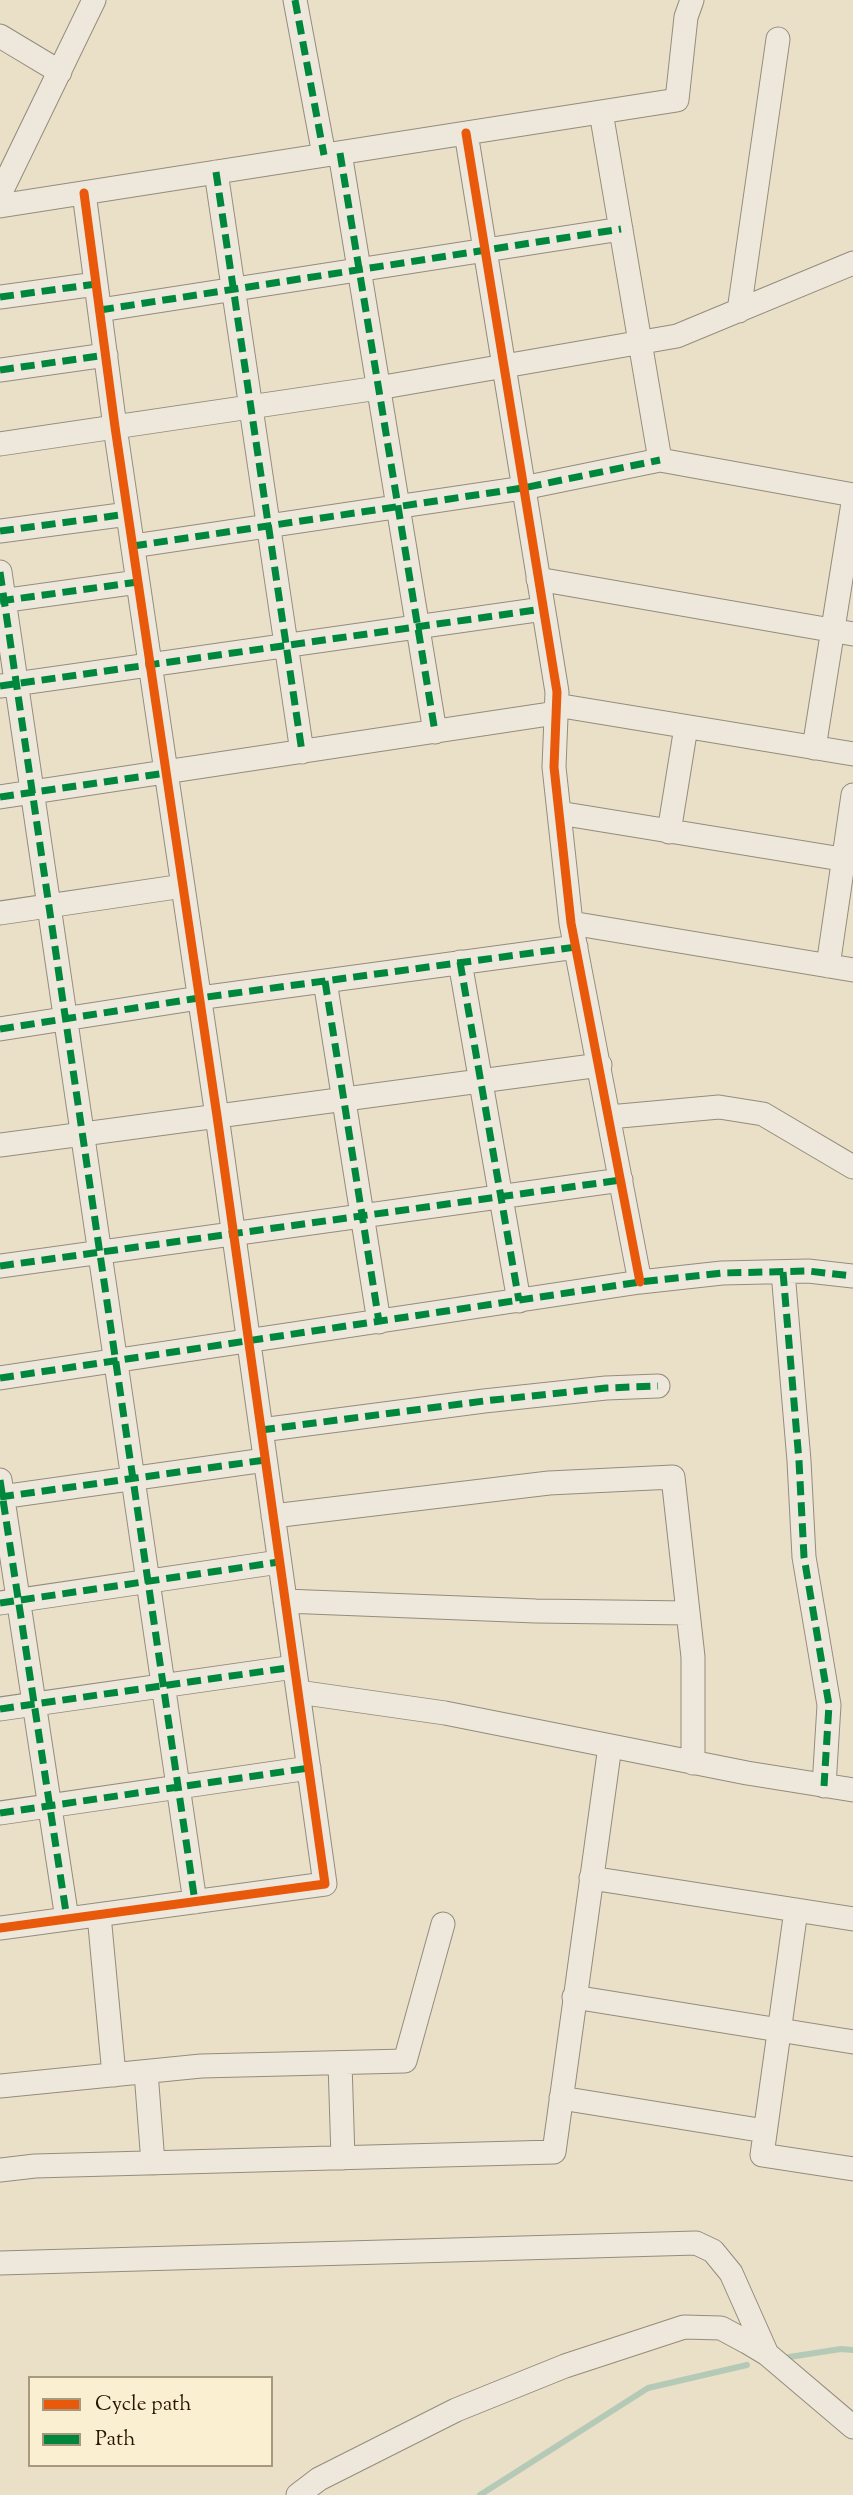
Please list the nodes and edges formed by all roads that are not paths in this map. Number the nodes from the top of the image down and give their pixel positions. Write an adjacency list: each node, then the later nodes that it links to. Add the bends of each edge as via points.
1 (94, 0): 6 (street)
2 (295, 0): 9 (street)
3 (692, 0): 7 (street, via 677,100)
4 (0, 36): 6 (street)
5 (778, 38): 22 (street)
6 (60, 72): 12 (street)
7 (601, 112): 8 (street); 14 (street)
8 (466, 133): 9 (street); 15 (street)
9 (332, 154): 10 (street); 17 (street)
10 (216, 172): 11 (street); 19 (street)
11 (84, 193): 13 (street); 18 (street)
12 (0, 194)
13 (0, 206)
14 (621, 229): 15 (street); 23 (street)
15 (485, 252): 17 (street); 25 (street)
16 (853, 263): 22 (street)
17 (359, 271): 19 (street); 27 (street)
18 (96, 284): 20 (street); 21 (street)
19 (233, 290): 21 (street); 28 (street)
20 (0, 297)
21 (100, 310): 24 (street)
22 (739, 310): 23 (street, via 677,336)
23 (640, 343): 25 (street); 31 (street)
24 (106, 355): 26 (street); 29 (street)
25 (504, 367): 27 (street); 32 (street)
26 (0, 370)
27 (378, 388): 28 (street); 35 (street)
28 (251, 407): 29 (street); 37 (street)
29 (115, 426): 30 (street); 36 (street)
30 (0, 444)
31 (660, 460): 32 (street); 33 (street)
32 (523, 488): 35 (street); 41 (street)
33 (853, 495)
34 (853, 503): 46 (street)
35 (398, 506): 37 (street); 45 (street)
36 (128, 514): 38 (street); 39 (street)
37 (268, 526): 39 (street); 47 (street)
38 (0, 531)
39 (133, 546): 42 (street)
40 (0, 572): 43 (street)
41 (538, 579): 44 (street); 46 (street)
42 (138, 582): 43 (street); 48 (street)
43 (2, 601): 49 (street)
44 (543, 608): 45 (street); 50 (street)
45 (418, 626): 47 (street); 52 (street)
46 (843, 632): 53 (street)
47 (286, 645): 48 (street); 54 (street)
48 (150, 664): 49 (street); 56 (street)
49 (8, 685): 57 (street)
50 (556, 709): 51 (street); 52 (street); 60 (street, via 554,767)
51 (686, 727): 53 (street); 61 (street)
52 (435, 732): 54 (street)
53 (814, 748): 55 (street)
54 (302, 752): 56 (street)
55 (853, 754)
56 (166, 773): 57 (street); 63 (street)
57 (32, 792): 59 (street); 64 (street)
58 (853, 795): 62 (street)
59 (0, 797)
60 (559, 813): 61 (street); 66 (street)
61 (669, 832): 62 (street)
62 (848, 861): 69 (street)
63 (183, 886): 64 (street); 72 (street)
64 (49, 906): 65 (street); 73 (street)
65 (0, 913)
66 (571, 923): 67 (street); 69 (street)
67 (576, 947): 68 (street); 75 (street)
68 (460, 962): 71 (street); 76 (street)
69 (828, 966): 70 (street)
70 (853, 970)
71 (325, 981): 72 (street); 77 (street)
72 (199, 998): 73 (street); 78 (street)
73 (65, 1019): 74 (street); 80 (street)
74 (0, 1029)
75 (600, 1065): 76 (street); 79 (street)
76 (481, 1081): 77 (street); 84 (street)
77 (344, 1099): 78 (street); 85 (street)
78 (217, 1116): 80 (street); 86 (street)
79 (610, 1117): 82 (street, via 719,1107 763,1114); 83 (street)
80 (82, 1134): 81 (street); 87 (street)
81 (0, 1145)
82 (853, 1167)
83 (621, 1180): 84 (street); 91 (street)
84 (501, 1197): 85 (street); 92 (street)
85 (362, 1216): 86 (street); 93 (street)
86 (233, 1234): 87 (street); 94 (street)
87 (100, 1252): 88 (street); 95 (street)
88 (0, 1266)
89 (783, 1272): 90 (street); 91 (street); 116 (street, via 804,1558 829,1705)
90 (853, 1276)
91 (640, 1282): 92 (street)
92 (519, 1301): 93 (street)
93 (379, 1322): 94 (street)
94 (248, 1342): 95 (street); 98 (street)
95 (116, 1361): 96 (street); 100 (street)
96 (0, 1378)
97 (658, 1386): 98 (street, via 606,1388)
98 (261, 1430): 99 (street)
99 (265, 1460): 100 (street); 102 (street)
100 (133, 1478): 101 (street); 104 (street)
101 (1, 1491): 106 (street)
102 (273, 1516): 103 (street); 107 (street, via 549,1483 673,1477)
103 (279, 1562): 104 (street); 105 (street)
104 (148, 1582): 106 (street); 109 (street)
105 (285, 1601): 107 (street); 108 (street)
106 (9, 1602): 111 (street)
107 (688, 1613): 114 (street, via 693,1657)
108 (294, 1667): 109 (street); 110 (street)
109 (163, 1686): 111 (street); 117 (street)
110 (298, 1692): 113 (street, via 446,1713); 115 (street)
111 (34, 1704): 112 (street); 119 (street)
112 (0, 1709)
113 (610, 1746): 114 (street); 121 (street)
114 (693, 1763): 116 (street)
115 (309, 1768): 117 (street); 122 (street, via 325,1884)
116 (824, 1786): 118 (street)
117 (178, 1787): 119 (street); 122 (street)
118 (853, 1790)
119 (49, 1806): 120 (street); 125 (street)
120 (0, 1813)
121 (591, 1878): 123 (street); 129 (street)
122 (195, 1902): 124 (street)
123 (796, 1910): 126 (street); 130 (street)
124 (99, 1914): 125 (street); 134 (street)
125 (66, 1919): 128 (street)
126 (853, 1919)
127 (443, 1924): 132 (street, via 405,2062)
128 (0, 1928)
129 (575, 1997): 130 (street); 136 (street)
130 (780, 2030): 131 (street); 137 (street)
131 (853, 2042)
132 (340, 2063): 133 (street); 138 (street)
133 (146, 2072): 134 (street); 139 (street)
134 (114, 2075): 135 (street)
135 (0, 2086)
136 (561, 2098): 137 (street); 138 (street, via 554,2152)
137 (765, 2131): 140 (street, via 762,2155)
138 (342, 2158): 139 (street)
139 (153, 2163): 141 (street)
140 (853, 2169)
141 (0, 2170)
142 (0, 2263): 143 (street, via 696,2243 713,2251 731,2273)
143 (767, 2354): 144 (street); 145 (street, via 721,2328 684,2327 565,2366 456,2410 319,2479)
144 (853, 2427)
145 (298, 2495)

